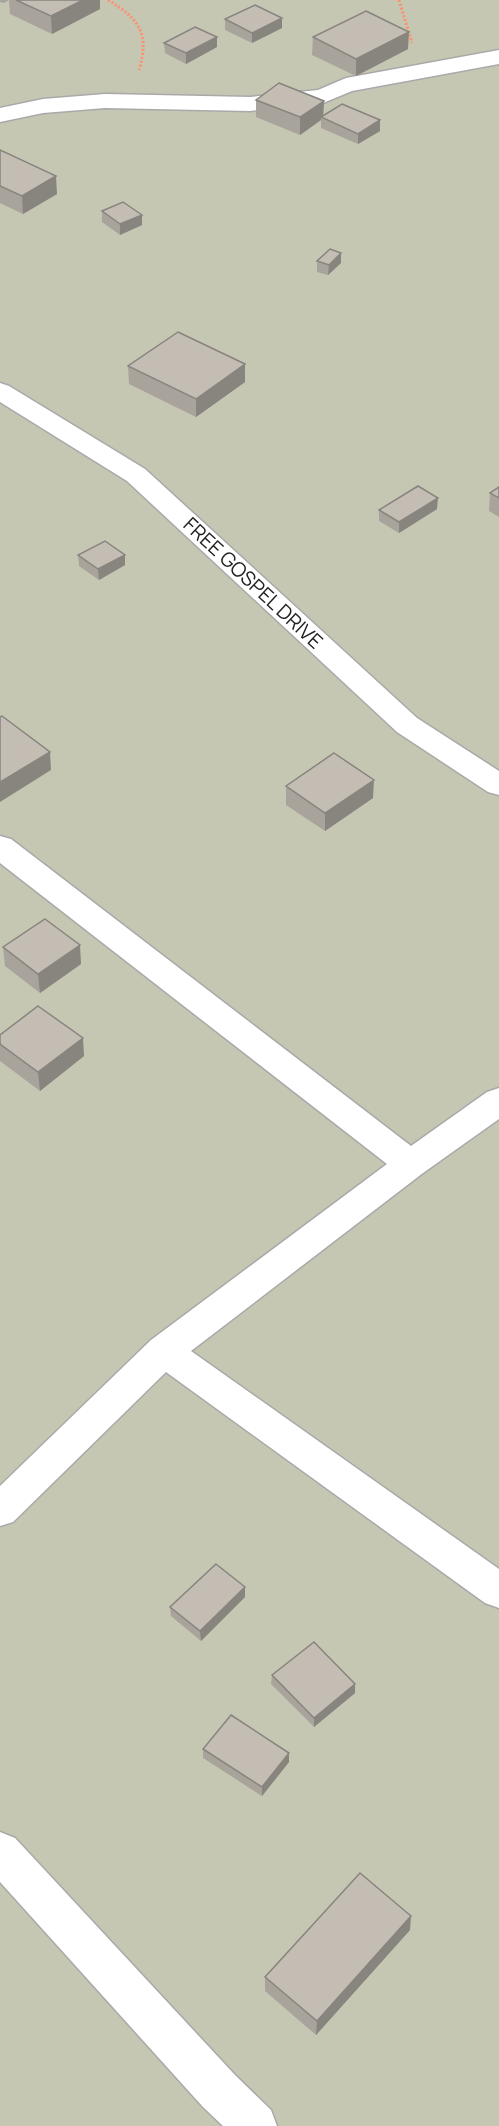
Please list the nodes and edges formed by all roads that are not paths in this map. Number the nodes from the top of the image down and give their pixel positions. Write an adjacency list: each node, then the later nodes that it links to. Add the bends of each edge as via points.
1 (499, 57): 2 (street, via 346,85 323,96 250,104 127,102 43,106)
2 (0, 115)
3 (0, 391): 4 (street, FREE GOSPEL DRIVE, via 136,475 407,724)
4 (499, 785)
5 (0, 847): 7 (street)
6 (499, 1101): 7 (street)
7 (411, 1164): 8 (street)
8 (164, 1351): 9 (street); 10 (street)
9 (0, 1510)
10 (499, 1591)
11 (0, 1852): 12 (street)
12 (255, 2126)

